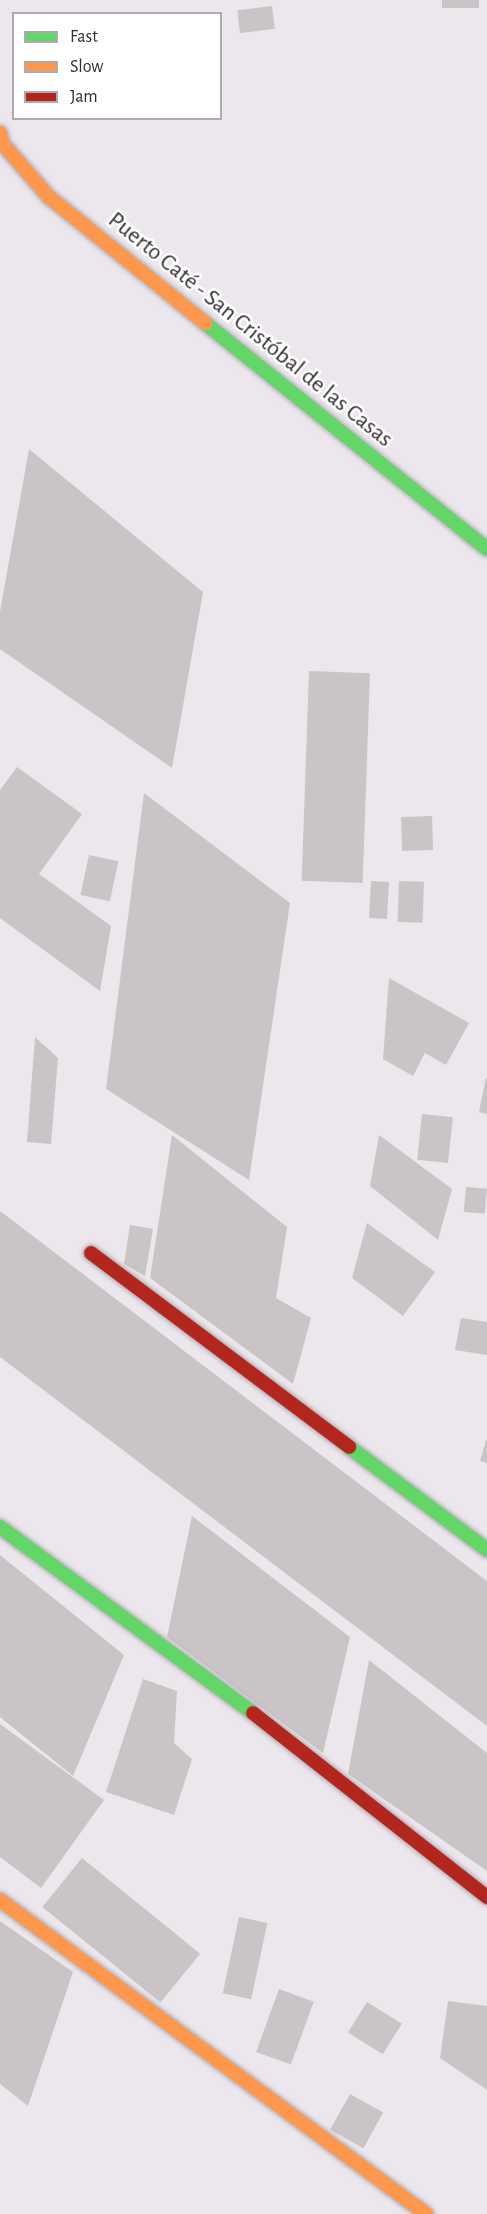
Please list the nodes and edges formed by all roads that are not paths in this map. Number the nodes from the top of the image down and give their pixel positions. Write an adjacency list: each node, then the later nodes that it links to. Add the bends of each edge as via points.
1 (0, 134): 2 (street, Puerto Caté - San Cristóbal de las Casas, via 2,143 49,197)
2 (487, 549)
3 (91, 1253): 5 (street)
4 (0, 1527): 6 (street, via 185,1659)
5 (487, 1550)
6 (487, 1897)
7 (0, 1900): 8 (street)
8 (426, 2214)

